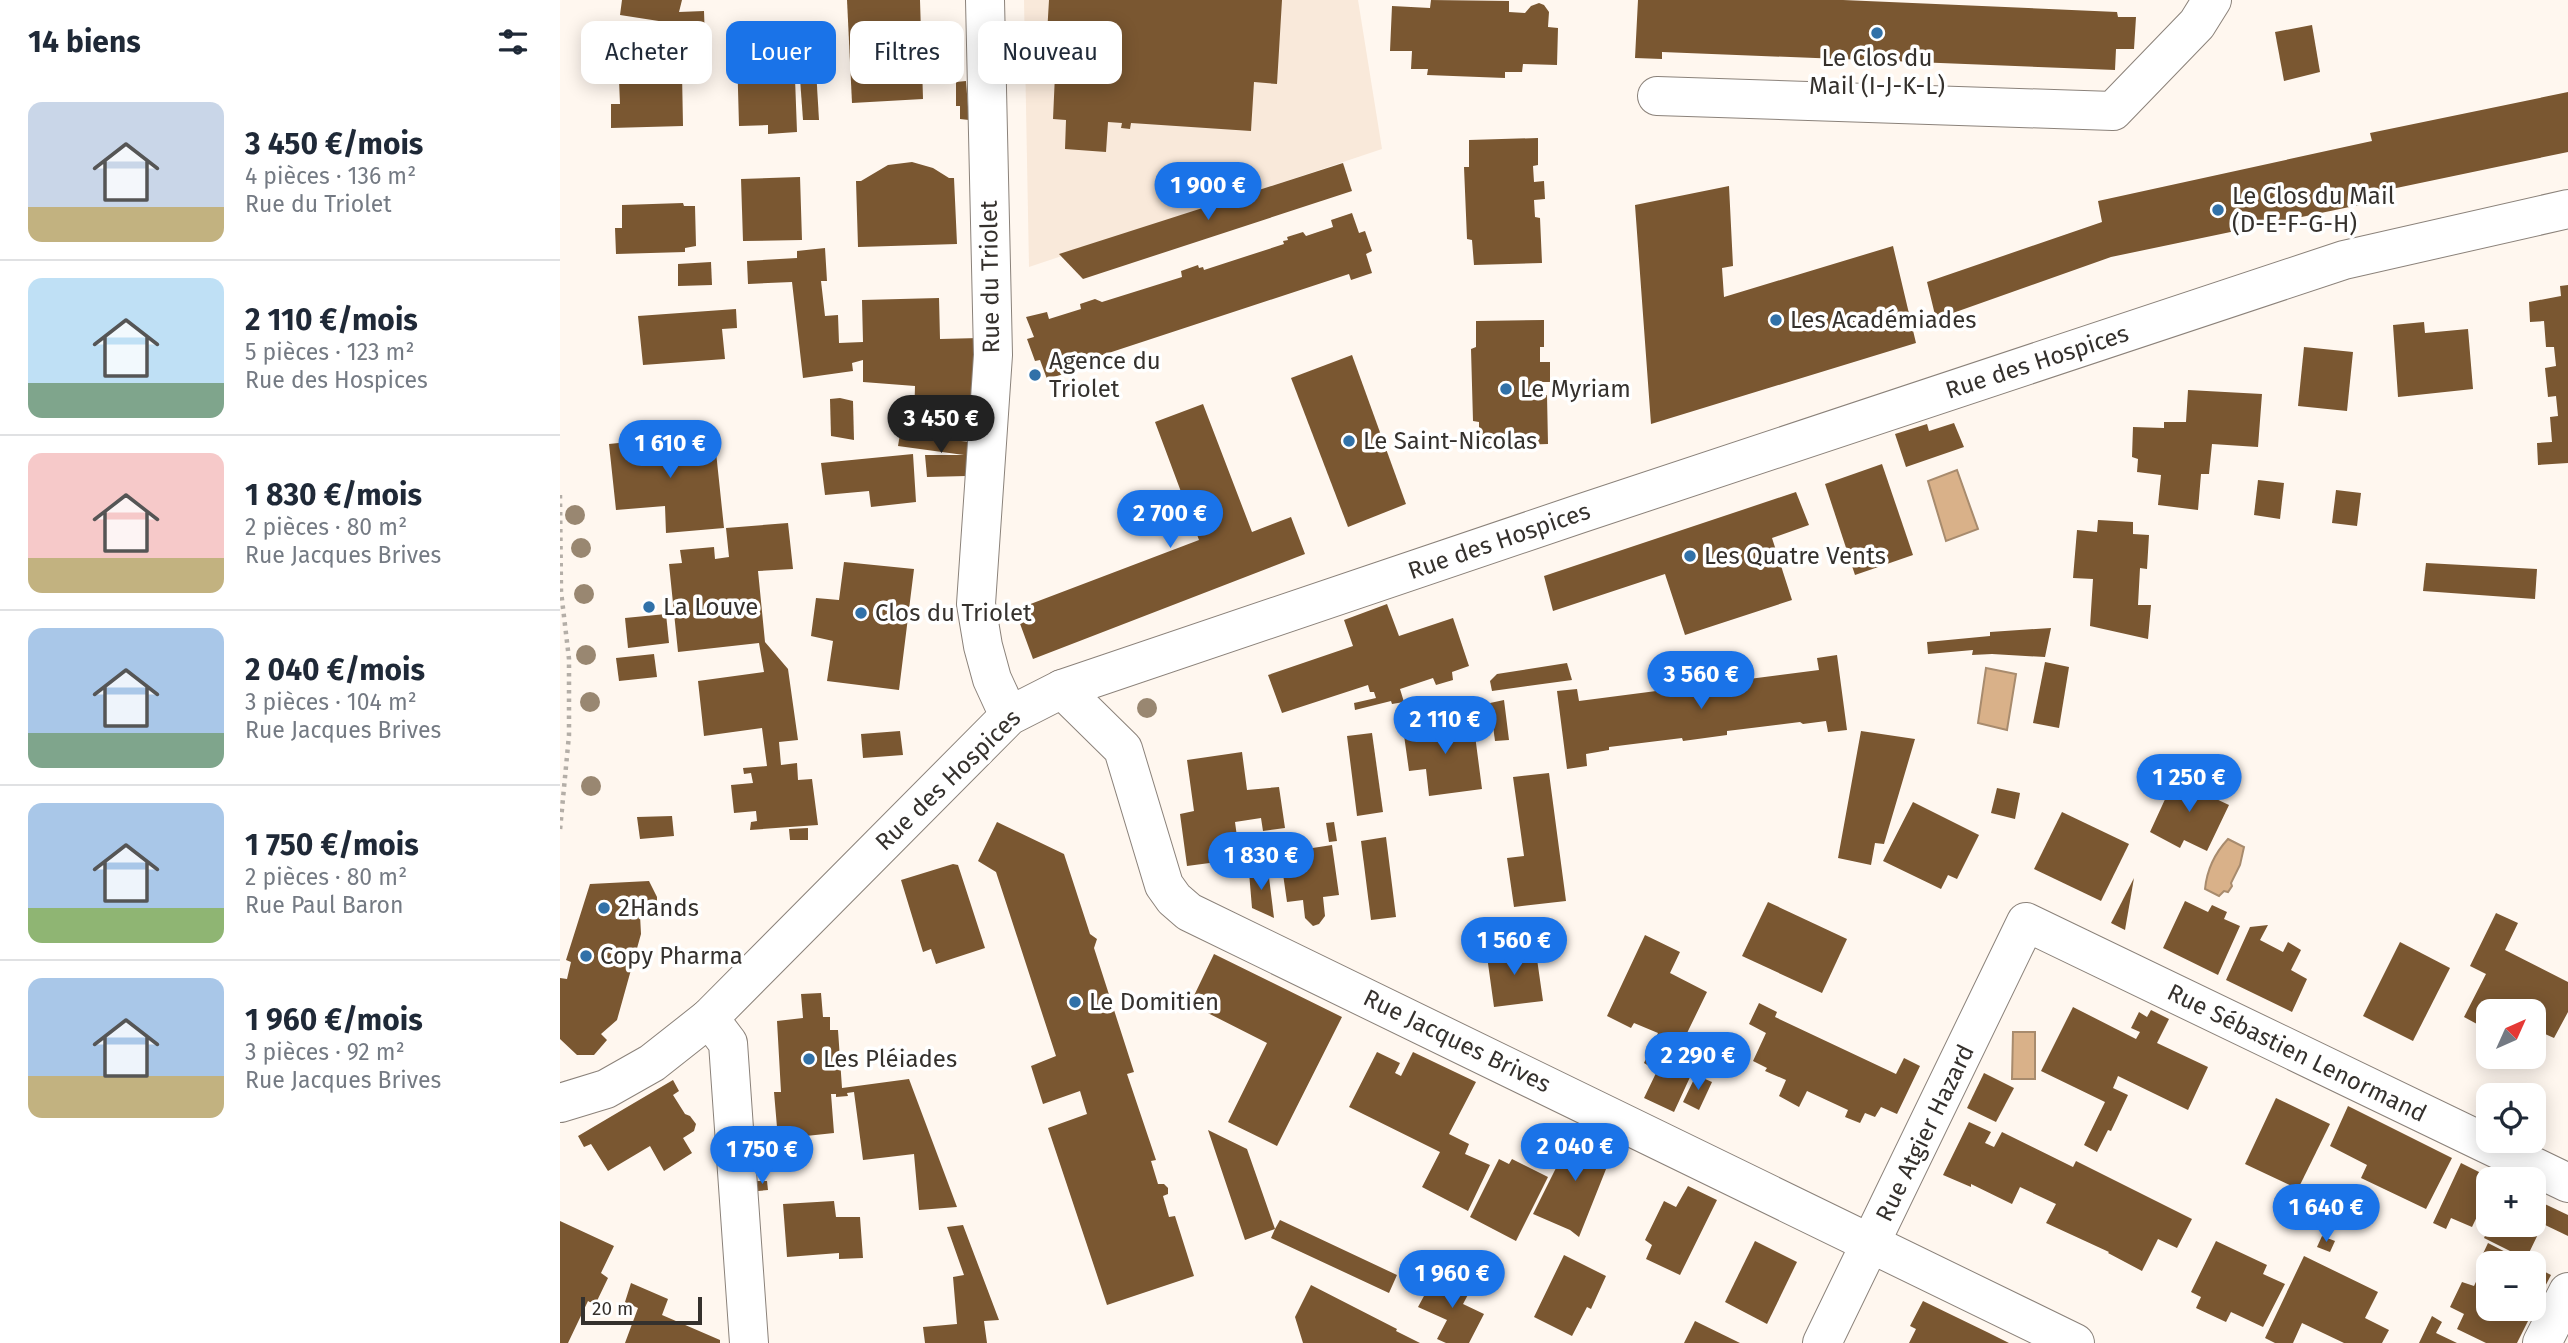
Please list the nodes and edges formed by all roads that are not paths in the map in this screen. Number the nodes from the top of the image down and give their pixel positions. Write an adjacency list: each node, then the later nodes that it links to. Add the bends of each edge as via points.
1 (985, 0): 6 (street, Rue du Triolet, via 993,355 976,604 992,679)
2 (2212, 0): 3 (street, via 2197,24 2113,111)
3 (1657, 96)
4 (2568, 209): 5 (street, Rue des Hospices, via 2344,261)
5 (1062, 689): 6 (street, Rue des Hospices); 11 (street, Rue Jacques Brives, via 1123,749 1164,885 1189,912)
6 (1009, 716): 8 (street, Rue des Hospices)
7 (2026, 922): 10 (street, Rue Sébastien Lenormand); 11 (street, Rue Atgier Hazard)
8 (709, 1018): 9 (street, Rue des Hospices, via 652,1063 606,1089); 13 (street, via 728,1043)
9 (560, 1103)
10 (2568, 1184)
11 (1872, 1243): 14 (street, Rue Atgier Hazard); 15 (street, Rue Jacques Brives)
12 (2568, 1292): 16 (street)
13 (749, 1343)
14 (1822, 1343)
15 (2075, 1343)
16 (2542, 1343)

